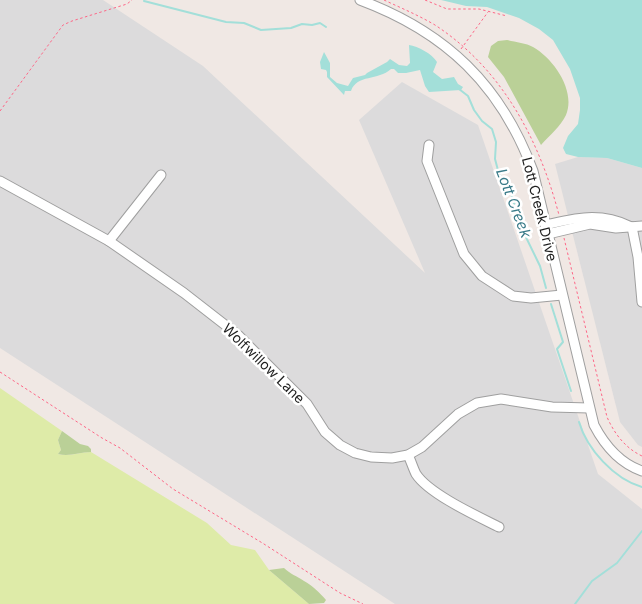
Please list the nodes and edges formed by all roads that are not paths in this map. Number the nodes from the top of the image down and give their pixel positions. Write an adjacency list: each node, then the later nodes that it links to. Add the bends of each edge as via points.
1 (360, 0): 7 (street, Lott Creek Drive, via 418,27 456,55 484,82 516,130 532,171)
2 (429, 145): 9 (street, via 426,161 464,254 482,276 513,296)
3 (161, 175): 8 (street)
4 (0, 181): 8 (street, Wolfwillow Lane)
5 (642, 226): 6 (street)
6 (632, 227): 7 (street, via 590,224); 10 (street)
7 (546, 230): 9 (street, Lott Creek Drive)
8 (109, 241): 12 (street, Wolfwillow Lane, via 238,335 307,404 325,432 340,445 371,457)
9 (562, 295): 11 (street, Lott Creek Drive)
10 (642, 302)
11 (589, 408): 12 (street, Wolfwillow Lane, via 552,407 501,399 477,404 458,414 422,447); 13 (street, Lott Creek Drive, via 594,425 612,452)
12 (408, 455): 14 (street, via 417,474 428,486)
13 (642, 471)
14 (499, 527)

